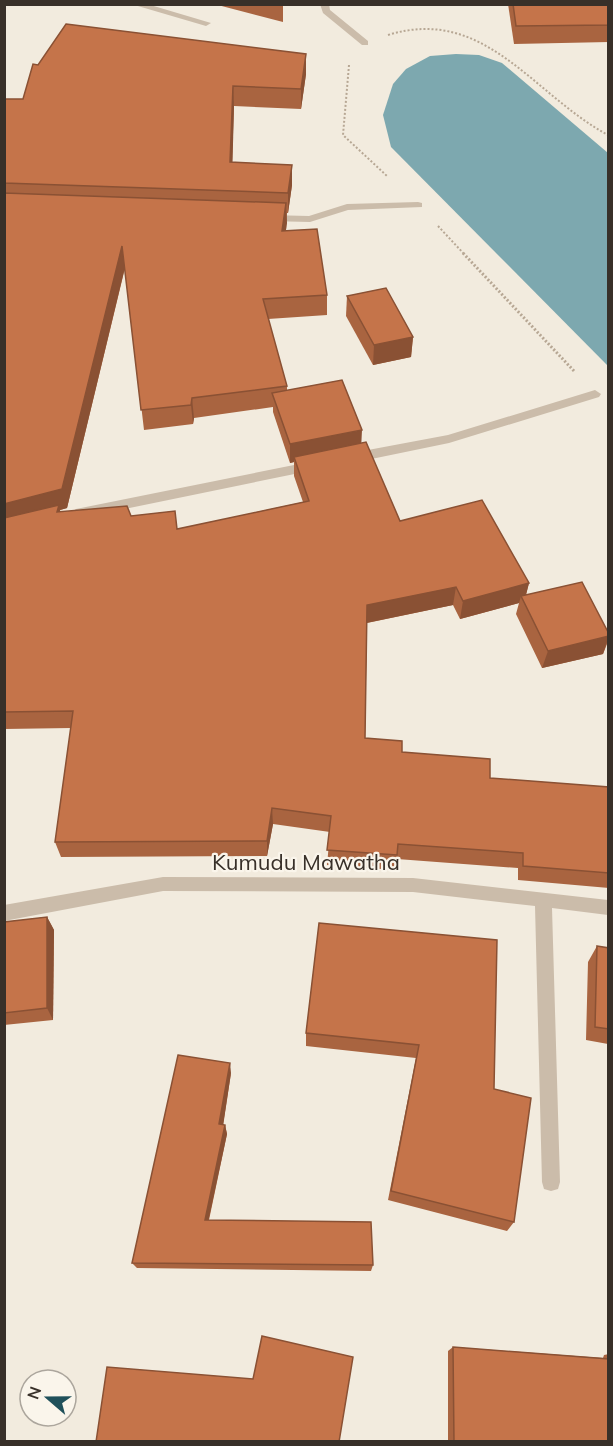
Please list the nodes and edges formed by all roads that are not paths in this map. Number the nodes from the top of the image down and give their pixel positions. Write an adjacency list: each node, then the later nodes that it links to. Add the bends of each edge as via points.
1 (135, 4): 3 (street)
2 (324, 4): 4 (street, via 326,11)
3 (206, 23)
4 (364, 43)
5 (418, 205): 6 (street, via 347,207 310,219)
6 (251, 217)
7 (595, 394): 8 (street, via 449,439)
8 (60, 518)
9 (543, 900): 10 (street, Kumudu Mawatha); 11 (street, Kumudu Mawatha, via 412,885 163,884); 12 (street)
10 (609, 907)
11 (4, 913)
12 (551, 1182)

